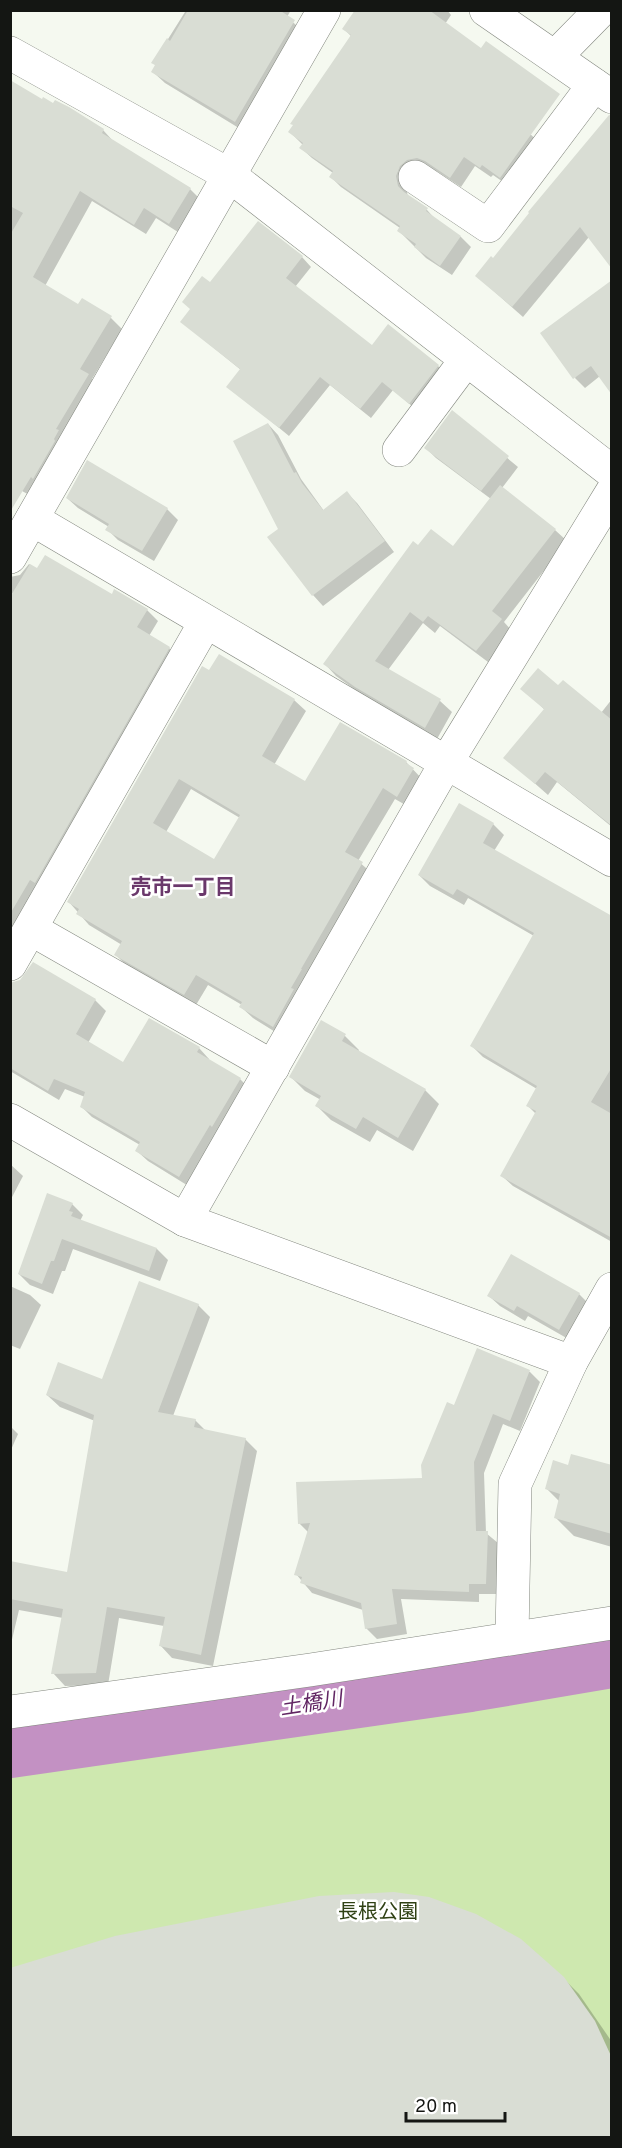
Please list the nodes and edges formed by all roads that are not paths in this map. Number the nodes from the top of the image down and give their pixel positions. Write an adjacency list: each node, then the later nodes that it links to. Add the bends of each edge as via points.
1 (324, 10): 7 (street)
2 (486, 10): 5 (street)
3 (601, 10): 5 (street)
4 (10, 53): 7 (street)
5 (555, 57): 6 (street)
6 (603, 91): 8 (street, via 488,226)
7 (229, 175): 9 (street); 13 (street)
8 (415, 177)
9 (466, 360): 10 (street); 11 (street)
10 (399, 450)
11 (612, 472)
12 (612, 492): 16 (street)
13 (32, 519): 14 (street); 15 (street)
14 (10, 557)
15 (205, 623): 16 (street); 18 (street)
16 (446, 763): 17 (street); 20 (street)
17 (612, 860)
18 (31, 929): 19 (street); 20 (street)
19 (10, 964)
20 (273, 1066): 22 (street)
21 (10, 1120): 22 (street)
22 (185, 1220): 24 (street)
23 (612, 1289): 24 (street)
24 (571, 1362): 26 (street, via 515,1484)
25 (612, 1623): 26 (street)
26 (512, 1637): 27 (street)
27 (10, 1712)

